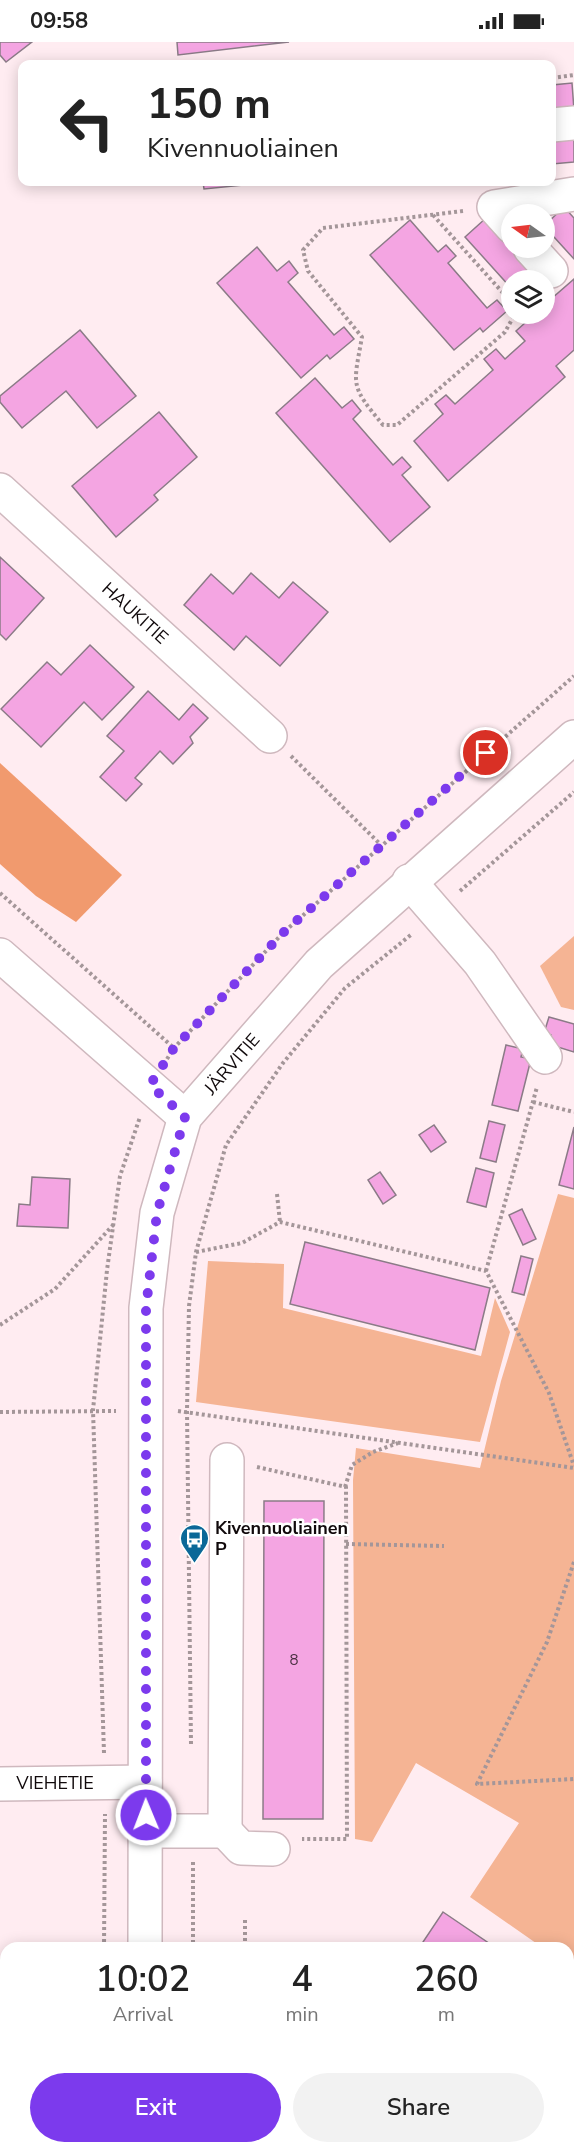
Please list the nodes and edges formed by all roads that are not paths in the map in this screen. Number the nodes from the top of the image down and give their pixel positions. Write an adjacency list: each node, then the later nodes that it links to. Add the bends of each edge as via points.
1 (574, 123): 2 (street)
2 (556, 125)
3 (574, 194): 4 (street)
4 (543, 204)
5 (0, 490): 6 (street, HAUKITIE)
6 (270, 736)
7 (574, 737): 8 (street, JÄRVITIE)
8 (409, 882): 10 (street, via 503,992); 11 (street, JÄRVITIE, via 319,964)
9 (0, 955): 11 (street)
10 (545, 1057)
11 (185, 1117): 13 (street, JÄRVITIE, via 157,1213 146,1308)
12 (227, 1460): 15 (street)
13 (145, 1782): 14 (street, VIEHETIE); 16 (street, JÄRVITIE)
14 (0, 1784)
15 (225, 1831): 16 (street); 17 (street, via 241,1848)
16 (146, 1832): 18 (street, JÄRVITIE)
17 (273, 1849)
18 (145, 1942)

